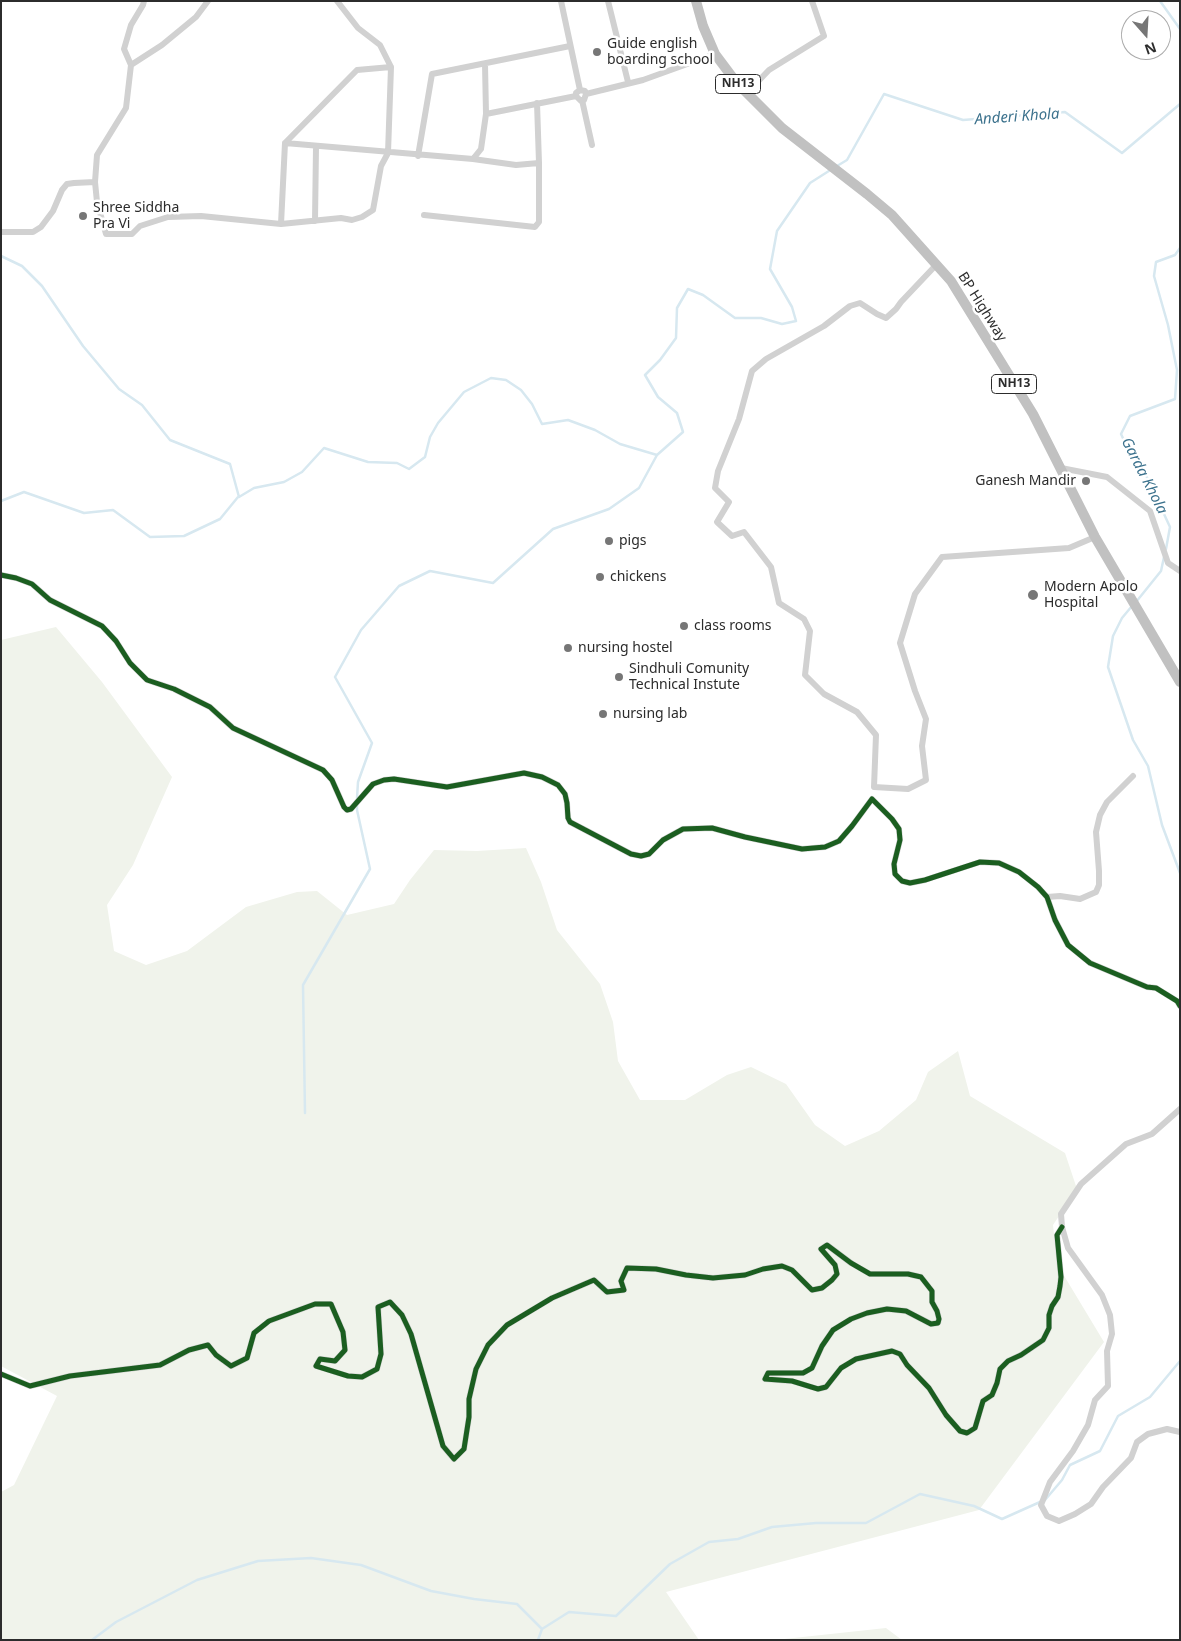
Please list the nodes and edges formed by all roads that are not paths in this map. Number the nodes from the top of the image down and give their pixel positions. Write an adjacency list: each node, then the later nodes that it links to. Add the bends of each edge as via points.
1 (144, 1): 11 (street, via 131,25 124,49)
2 (208, 1): 11 (street, via 196,17)
3 (337, 1): 12 (street, via 358,28 380,45)
4 (561, 1): 8 (street)
5 (608, 1): 13 (street)
6 (696, 1): 9 (highway, BP Highway / NH13)
7 (812, 1): 15 (street, via 824,36 769,70)
8 (570, 46): 10 (street); 14 (street)
9 (715, 54): 13 (street); 15 (highway, BP Highway / NH13)
10 (485, 64): 20 (street); 25 (street, via 432,74)
11 (131, 65): 28 (street, via 126,108 97,155)
12 (391, 67): 21 (street, via 357,70); 24 (street)
13 (628, 82): 16 (street)
14 (580, 90): 16 (street); 17 (street)
15 (747, 93): 33 (highway, BP Highway / NH13, via 782,128 892,215)
16 (586, 94): 18 (street)
17 (576, 96): 18 (street); 19 (street)
18 (582, 100): 22 (street)
19 (537, 103): 20 (street); 27 (street)
20 (486, 114): 26 (street, via 481,150)
21 (285, 143): 23 (street); 31 (street)
22 (592, 145)
23 (316, 147): 24 (street); 30 (street)
24 (388, 153): 25 (street); 30 (street, via 381,166 373,210 352,220)
25 (418, 156): 26 (street)
26 (473, 160): 27 (street, via 516,165)
27 (540, 163): 29 (street, via 539,222 535,228)
28 (95, 182): 31 (street, via 106,234 132,234 140,226 168,217 201,216); 32 (street, via 67,184 53,211 33,232)
29 (424, 215)
30 (315, 221): 31 (street)
31 (281, 224)
32 (1, 232)
33 (937, 264): 34 (highway, BP Highway / NH13, via 951,281 1032,414); 40 (street, via 886,318 860,303 850,306 752,371 715,488 729,502 717,522 732,536 744,532 771,567 779,603 804,619 810,631 805,675 824,694 857,712 876,735)
34 (1060, 468): 35 (highway, BP Highway / NH13); 36 (street, via 1107,477 1150,511 1168,563)
35 (1095, 537): 38 (highway, BP Highway / NH13); 40 (street, via 1069,548 942,557 915,594 900,644 926,719 922,746 926,780 908,790)
36 (1180, 571)
37 (1, 575): 41 (street, via 32,584 50,600 102,626 147,680 210,706 233,728 323,770 332,780 347,810 373,784 384,780 447,787 524,773 558,785 565,794 570,822 630,854 641,856 649,854 662,840 683,829 712,828 802,849 825,847 839,841)
38 (1180, 682)
39 (1133, 776): 42 (street, via 1107,802 1100,815 1096,832 1099,871 1096,892 1080,899)
40 (874, 787): 41 (street)
41 (872, 799): 42 (street, via 899,829 900,840 894,864 895,874 902,881 925,880 980,862 999,862 1019,872)
42 (1047, 897): 43 (street, via 1068,945 1090,963 1146,987 1156,988)
43 (1180, 1006)
44 (1180, 1109): 45 (street, via 1152,1134 1126,1144 1081,1184 1061,1214)
45 (1062, 1227): 46 (street, via 1057,1235 1060,1286 1049,1315 1050,1328 1043,1340 1000,1369 992,1395 983,1401 975,1428 968,1433 960,1431 946,1415 929,1388 900,1354 892,1352 856,1359 841,1368 826,1387 818,1389 765,1379 768,1373 803,1373 812,1368 834,1330 867,1313 887,1309 906,1311 931,1324 938,1323 932,1291 921,1277 870,1274 826,1245 821,1250 837,1274 822,1288 812,1290 792,1270 782,1266 745,1275 713,1278 686,1276 656,1268 627,1268 621,1281 624,1290 607,1292 594,1280 552,1298 508,1325 488,1345 476,1369 469,1399 464,1450 454,1459 443,1446 411,1334 402,1315 390,1302 378,1306 381,1354 377,1369 362,1377 316,1366 320,1359 335,1361 345,1350 342,1332 330,1304 315,1304 269,1321 254,1333 247,1358 231,1366 208,1346 189,1350 160,1364 70,1376 30,1386); 47 (street, via 1068,1248 1102,1295 1110,1315 1112,1334 1107,1351 1108,1386 1095,1400 1088,1425 1050,1482 1041,1505 1047,1516 1059,1521 1091,1504 1131,1458 1137,1442 1148,1434 1167,1428)
46 (1, 1374)
47 (1180, 1432)

